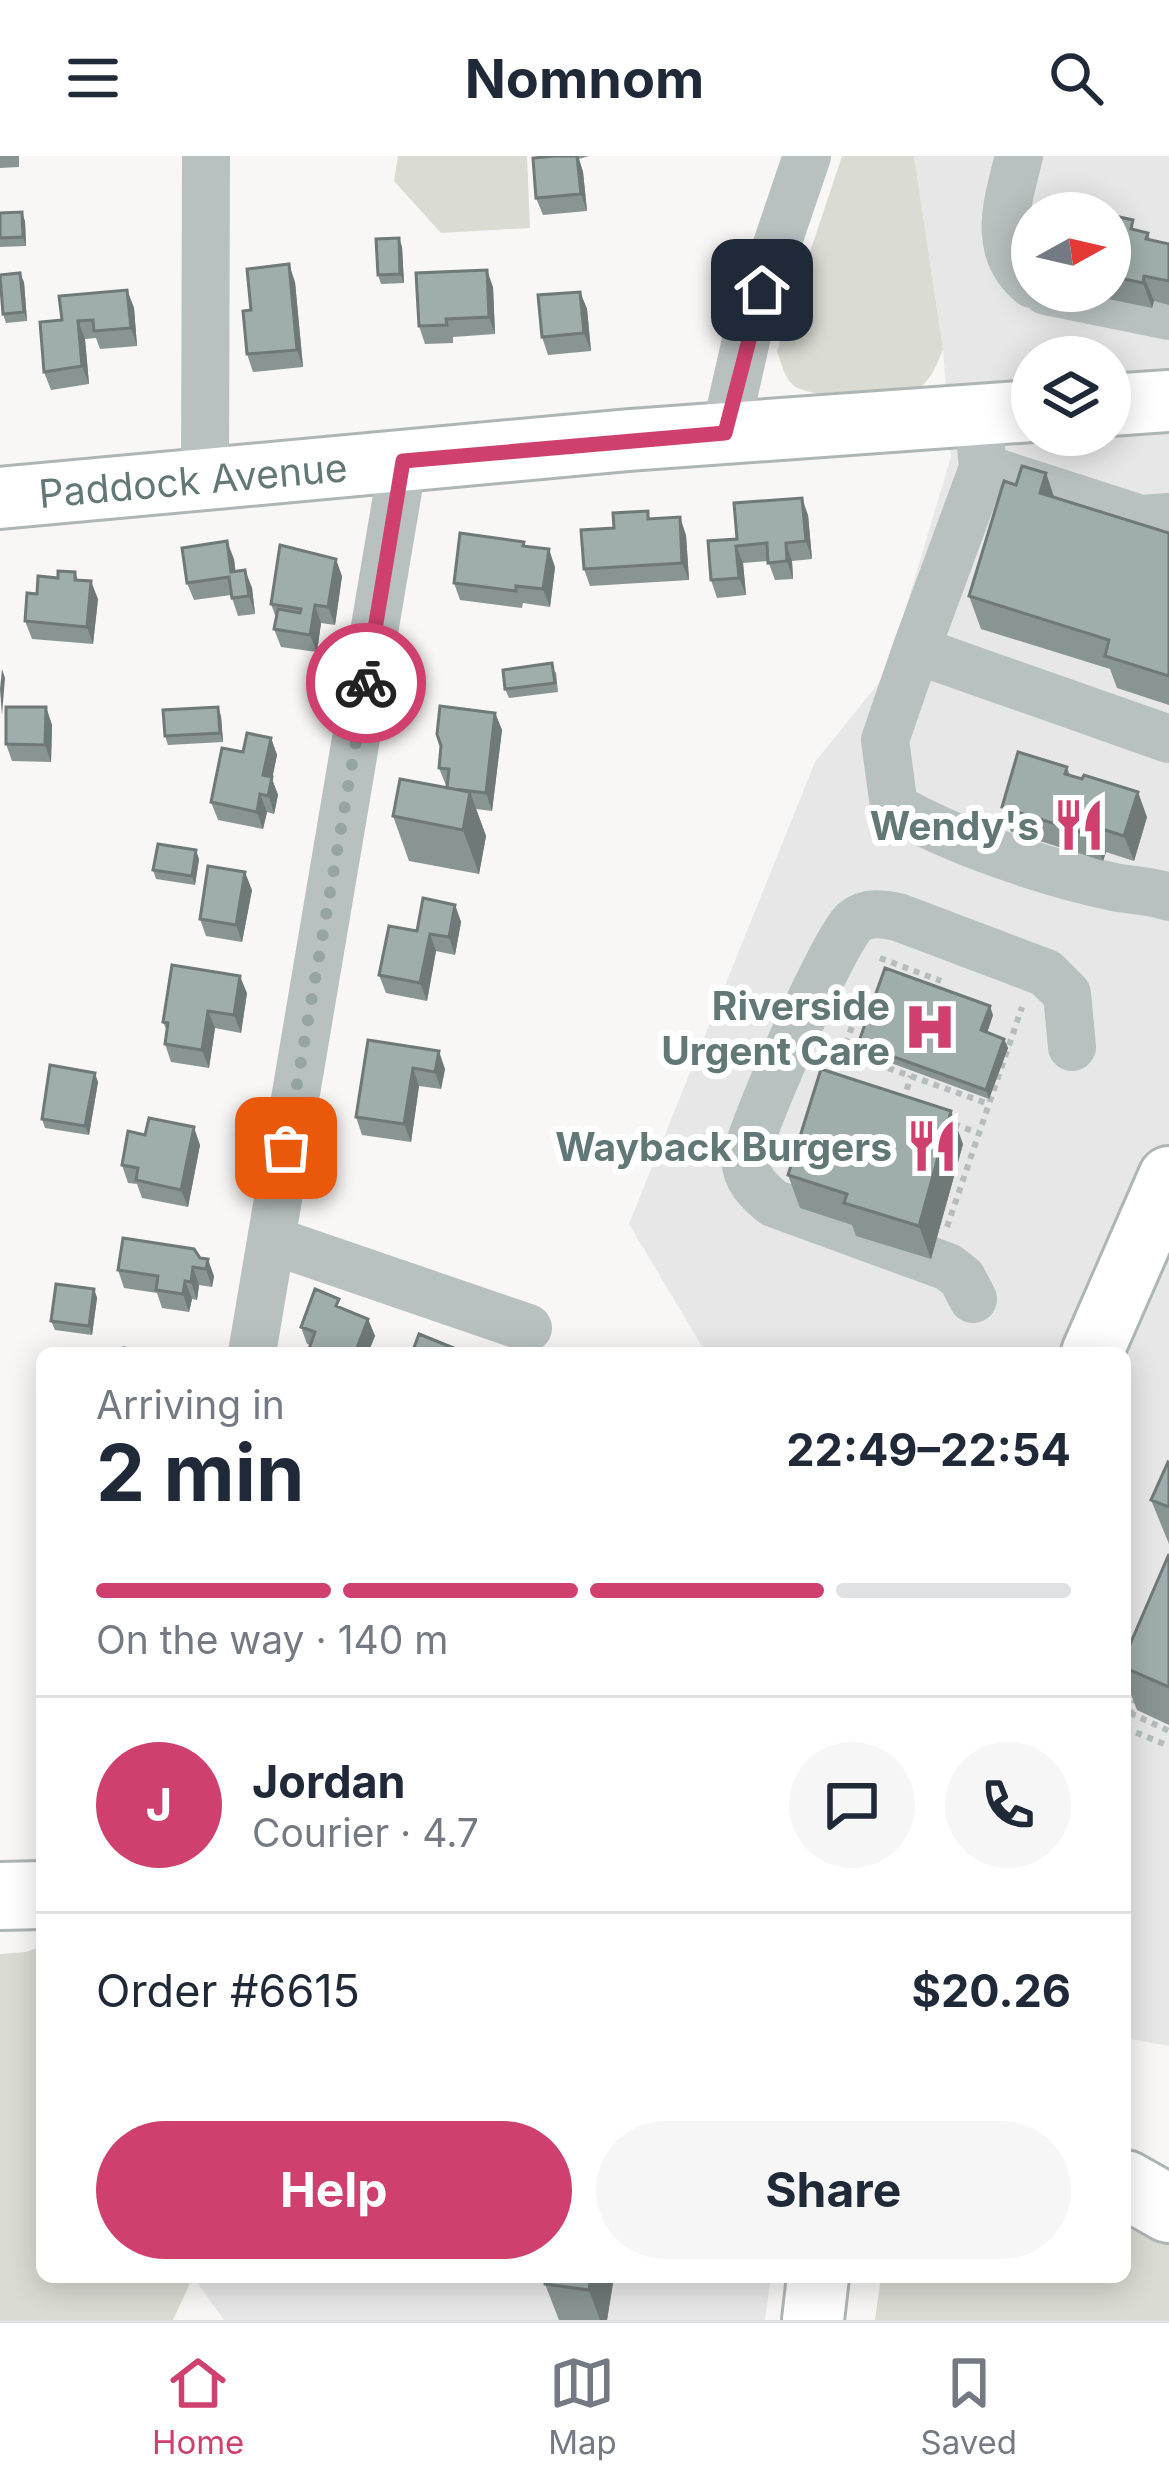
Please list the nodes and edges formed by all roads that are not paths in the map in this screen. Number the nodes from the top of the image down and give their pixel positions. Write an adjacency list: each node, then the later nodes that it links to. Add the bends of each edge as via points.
1 (206, 156): 14 (street)
2 (807, 156): 12 (street, via 749,327)
3 (1019, 156): 4 (street)
4 (1012, 192)
5 (1011, 198): 6 (street, via 1004,234)
6 (1011, 254)
7 (1131, 308): 8 (street)
8 (1169, 316)
9 (1169, 401): 10 (main road)
10 (1131, 404)
11 (998, 431): 12 (main road, Paddock Avenue); 16 (street, via 1141,519); 17 (street)
12 (725, 433): 13 (main road, Paddock Avenue)
13 (403, 461): 14 (main road, Paddock Avenue); 22 (street)
14 (205, 479): 15 (main road, Paddock Avenue)
15 (0, 498)
16 (1169, 517)
17 (916, 650): 18 (street); 19 (street, via 885,740 894,807 937,832)
18 (1169, 739)
19 (1169, 897)
20 (1072, 1047): 23 (street, via 1066,994 1046,973 898,916 862,916 835,947 746,1158 756,1190 773,1203 948,1267)
21 (1169, 1177): 26 (main road)
22 (271, 1240): 24 (street); 25 (street)
23 (973, 1299)
24 (527, 1328)
25 (253, 1347)
26 (1095, 1347)
27 (36, 1894): 28 (highway)
28 (0, 1896)
29 (1131, 2187): 30 (highway)
30 (1169, 2209)
31 (817, 2283): 32 (main road)
32 (813, 2320)

